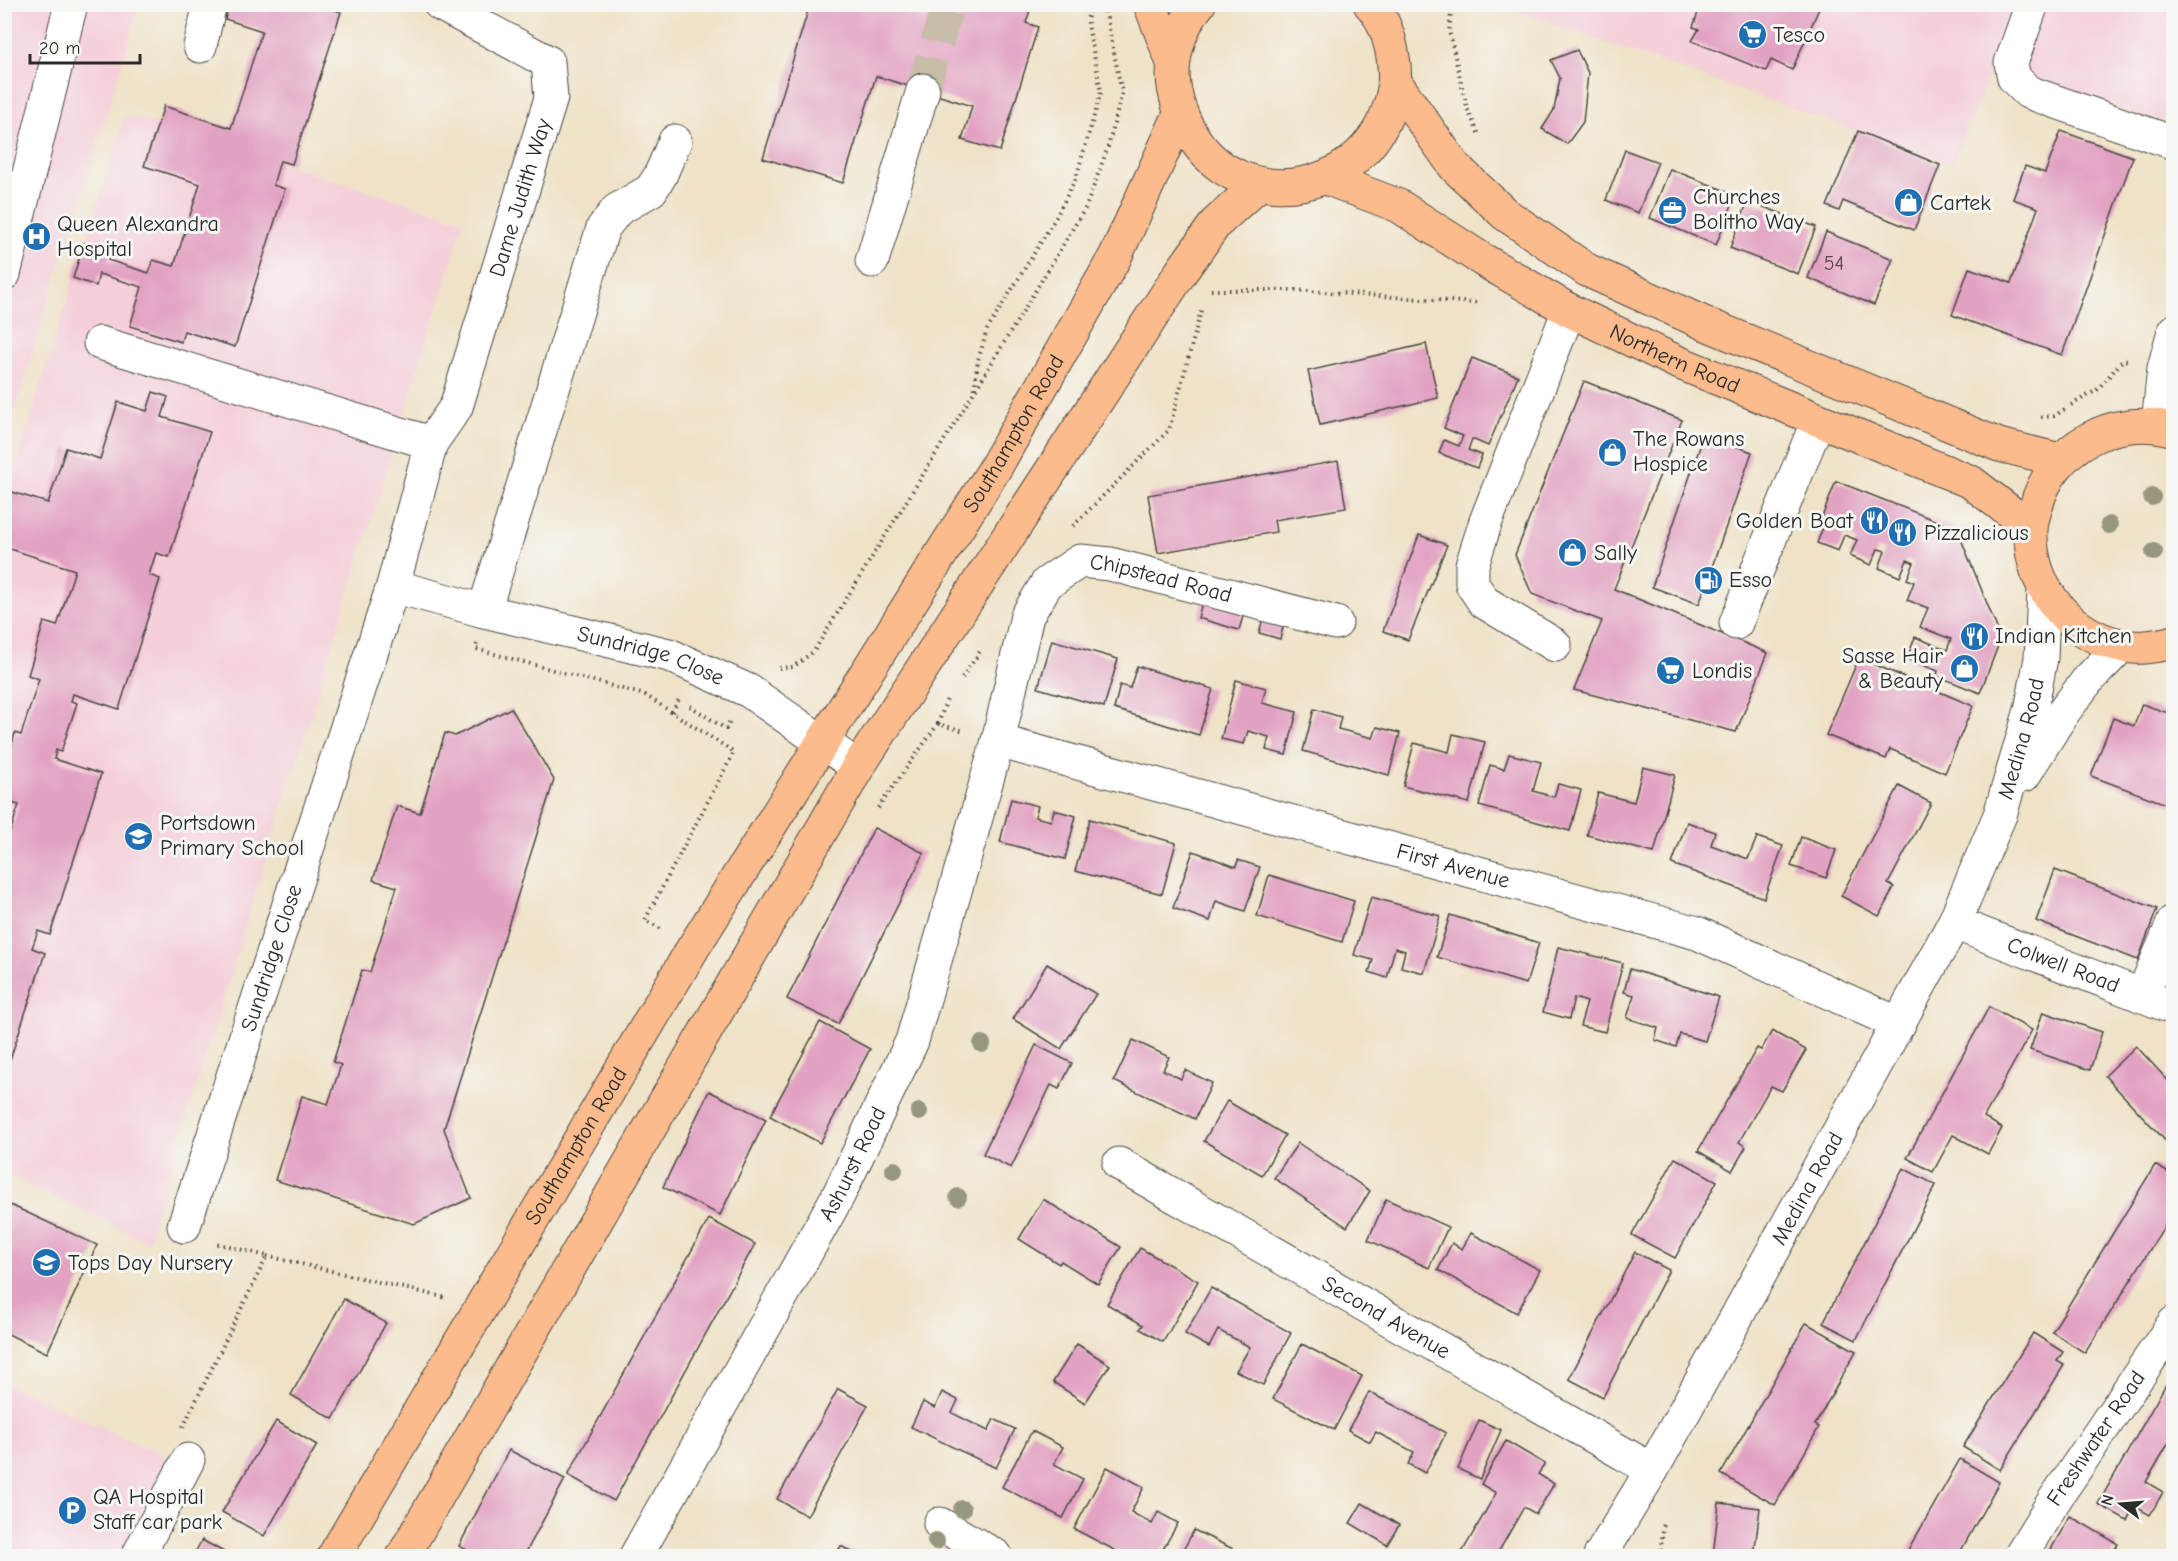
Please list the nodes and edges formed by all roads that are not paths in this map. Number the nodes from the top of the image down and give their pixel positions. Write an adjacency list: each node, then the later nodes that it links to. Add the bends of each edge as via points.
1 (71, 4): 18 (street)
2 (210, 4): 8 (street)
3 (440, 4): 24 (street, Dame Judith Way, via 548,62 551,98 456,407)
4 (1150, 4): 9 (main road)
5 (1199, 4): 9 (main road, via 1180,36)
6 (1370, 4): 10 (main road, via 1391,44)
7 (2032, 4): 14 (street, via 2011,63 2014,78 2028,92)
8 (200, 46)
9 (1173, 63): 12 (main road)
10 (1395, 82): 15 (main road, via 1389,113 1374,140 1352,163); 25 (main road, Northern Road, via 1455,167 1505,214 1587,270 1706,324 1999,445)
11 (922, 90): 17 (street)
12 (1180, 114): 16 (main road, via 1198,146 1225,170); 35 (main road, Southampton Road, via 1109,268 993,470)
13 (675, 141): 29 (street, via 651,190 617,210 603,228)
14 (2174, 143)
15 (1326, 178): 16 (main road, via 1293,186); 19 (main road, Northern Road, via 1399,206)
16 (1259, 184): 37 (main road, via 1216,223 1181,272)
17 (872, 261)
18 (4, 274)
19 (1569, 310): 22 (main road, Northern Road, via 1675,361); 33 (street, via 1472,565 1472,584 1484,602)
20 (2174, 331): 23 (street, via 2164,368)
21 (100, 343): 24 (street)
22 (1818, 420): 26 (main road, Northern Road, via 1971,482); 31 (street)
23 (2166, 427): 25 (main road, via 2122,425 2088,438)
24 (431, 443): 27 (street, Sundridge Close)
25 (2060, 460): 26 (main road, via 2040,492)
26 (2031, 528): 28 (main road, via 2033,560)
27 (393, 586): 29 (street, Sundridge Close); 45 (street, Sundridge Close)
28 (2044, 590): 34 (main road, via 2064,616 2090,635); 38 (street, Medina Road, via 2041,658 2031,710)
29 (484, 611): 35 (street, Sundridge Close, via 669,655 749,691)
30 (1336, 623): 36 (street, Chipstead Road, via 1127,568 1080,561 1047,583 1027,616)
31 (1736, 623)
32 (2174, 642): 34 (main road, via 2153,647)
33 (1555, 645)
34 (2121, 646): 38 (street, Medina Road, via 2062,714)
35 (823, 741): 37 (street); 51 (main road, Southampton Road, via 693,948)
36 (998, 741): 43 (street, First Avenue, via 1697,933); 53 (street, Ashurst Road, via 912,1041 839,1194)
37 (858, 767): 52 (main road)
38 (2000, 815): 40 (street, Medina Road)
39 (2174, 921): 41 (street)
40 (1954, 923): 41 (street, Colwell Road); 43 (street, Medina Road)
41 (2142, 996): 42 (street, Colwell Road)
42 (2174, 1008)
43 (1899, 1024): 48 (street, Medina Road)
44 (1119, 1164): 48 (street, Second Avenue)
45 (184, 1226)
46 (2174, 1323): 56 (street, Freshwater Road)
47 (188, 1460): 50 (street)
48 (1652, 1470): 55 (street, Medina Road)
49 (940, 1524): 54 (street)
50 (138, 1557)
51 (334, 1557)
52 (403, 1557)
53 (636, 1557)
54 (996, 1557)
55 (1600, 1557)
56 (2020, 1557)

